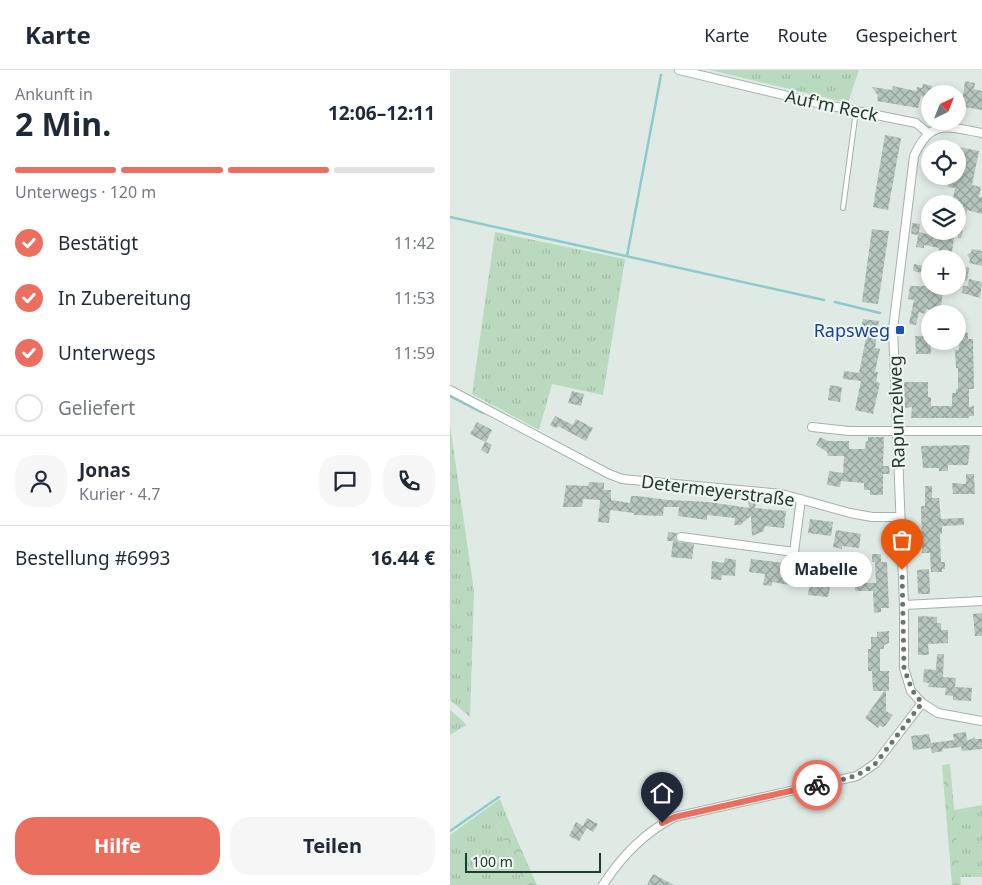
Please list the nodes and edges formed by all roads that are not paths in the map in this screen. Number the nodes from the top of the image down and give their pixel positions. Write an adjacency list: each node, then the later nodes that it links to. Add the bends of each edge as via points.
1 (678, 70): 2 (street, Auf'm Reck)
2 (856, 111): 3 (street, Auf'm Reck, via 916,123); 5 (lane)
3 (928, 133): 4 (street, via 946,126); 8 (street, Rapunzelweg, via 914,156 893,329)
4 (982, 133)
5 (842, 208)
6 (450, 390): 10 (street, Determeyerstraße, via 622,479 782,494)
7 (812, 427): 8 (street)
8 (897, 431): 9 (street); 11 (street, Rapunzelweg)
9 (982, 431)
10 (801, 499): 11 (street, Determeyerstraße, via 850,514); 12 (street, via 794,552)
11 (900, 517): 14 (street)
12 (681, 537)
13 (982, 601): 14 (street)
14 (904, 605): 15 (street, via 904,668 912,690)
15 (922, 703): 16 (street, via 938,713); 17 (street, via 876,763 857,776 675,817 639,842 616,865)
16 (982, 721)
17 (603, 885)

